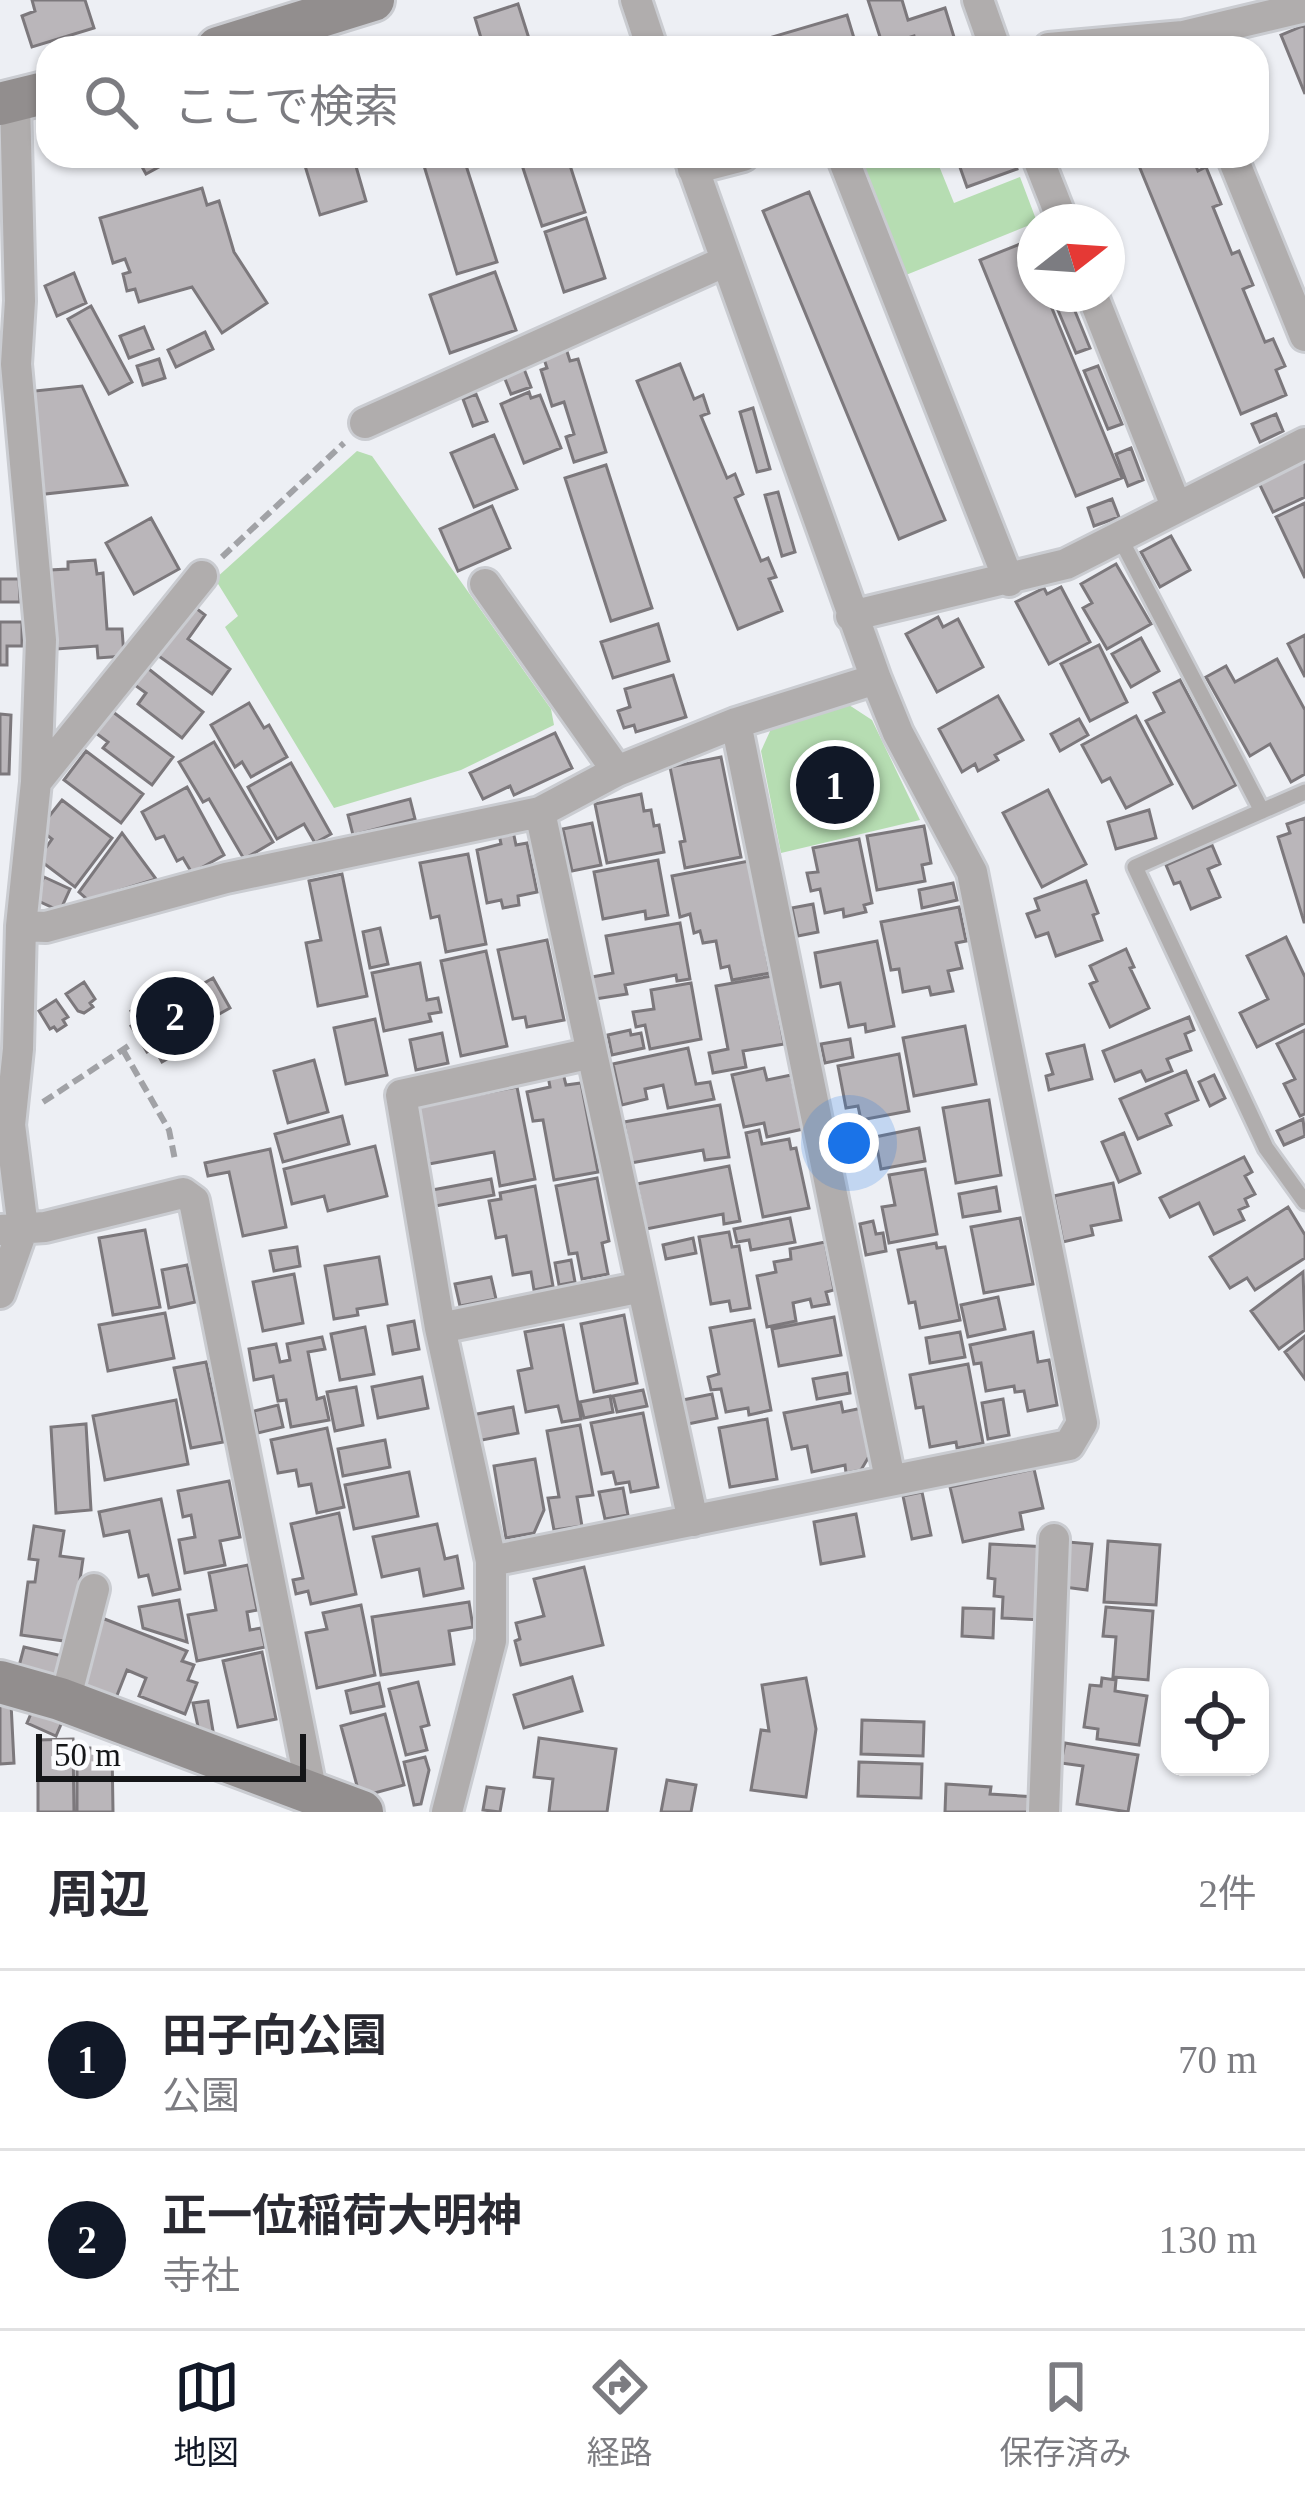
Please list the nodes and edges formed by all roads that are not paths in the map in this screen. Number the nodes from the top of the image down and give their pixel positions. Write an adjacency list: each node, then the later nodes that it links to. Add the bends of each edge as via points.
1 (373, 0): 5 (street)
2 (636, 0): 6 (street)
3 (978, 0): 7 (street)
4 (1305, 8): 8 (street)
5 (257, 36)
6 (648, 36)
7 (991, 36)
8 (1207, 36)
9 (21, 99): 20 (street)
10 (693, 168): 15 (street)
11 (847, 168): 24 (street)
12 (1042, 168): 14 (street)
13 (1237, 168): 17 (street)
14 (1057, 204)
15 (727, 261): 18 (street); 26 (street)
16 (1099, 312): 21 (street)
17 (1305, 336)
18 (364, 423)
19 (1305, 443): 21 (street)
20 (13, 478): 30 (street, via 41,640)
21 (1176, 506): 22 (street)
22 (1119, 536): 24 (street, via 1066,564); 32 (lane)
23 (202, 576): 30 (street)
24 (1009, 580): 26 (street)
25 (485, 584): 29 (street)
26 (851, 616): 27 (street)
27 (876, 679): 28 (street); 41 (street, via 972,872 1082,1423 1069,1445)
28 (736, 724): 29 (street); 41 (street)
29 (617, 771): 33 (street)
30 (36, 782): 34 (street)
31 (1305, 792): 32 (lane)
32 (1262, 811): 36 (lane, via 1135,867 1266,1148)
33 (541, 812): 34 (street, via 226,878 46,927); 35 (street)
34 (21, 926): 37 (street)
35 (592, 1054): 38 (street); 40 (street, via 400,1095)
36 (1305, 1202)
37 (12, 1229): 39 (street); 48 (street, via 183,1193 194,1202)
38 (642, 1287): 40 (street); 42 (street)
39 (0, 1293)
40 (440, 1328): 44 (street)
41 (890, 1479): 42 (street)
42 (693, 1521): 44 (street)
43 (1054, 1539): 51 (street)
44 (491, 1561): 50 (street, via 491,1641)
45 (94, 1589): 47 (street)
46 (0, 1682): 47 (street)
47 (65, 1701): 48 (street)
48 (312, 1794): 49 (street)
49 (362, 1812)
50 (447, 1812)
51 (1044, 1812)

